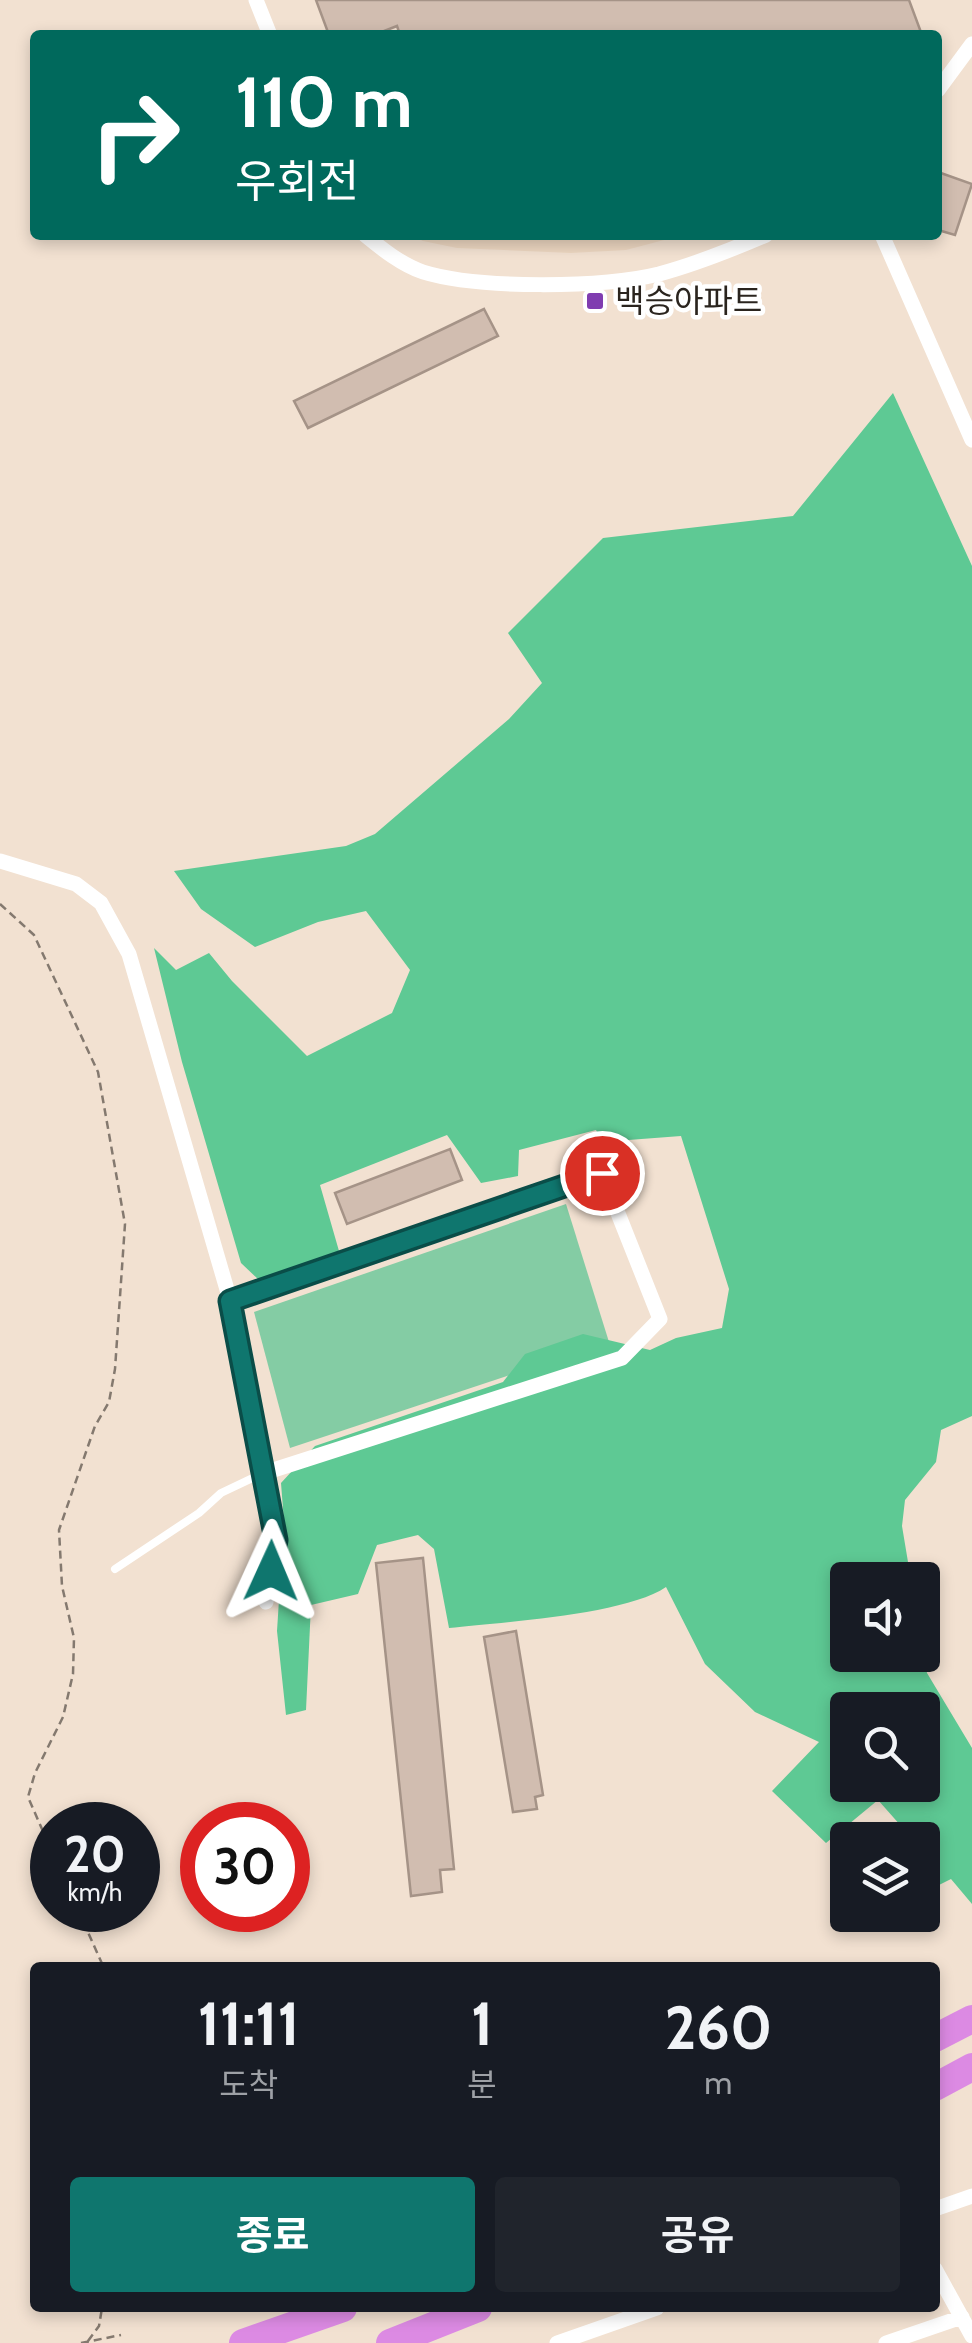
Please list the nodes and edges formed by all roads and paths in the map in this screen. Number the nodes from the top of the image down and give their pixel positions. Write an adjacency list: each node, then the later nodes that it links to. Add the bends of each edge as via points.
1 (256, 0): 2 (street)
2 (268, 30)
3 (969, 55): 4 (street)
4 (942, 85)
5 (372, 240): 6 (street, via 422,272 594,284 656,275)
6 (754, 240)
7 (884, 240): 8 (street)
8 (972, 440)
9 (0, 861): 11 (street, via 76,884 101,904 129,954)
10 (0, 904): 15 (path, via 34,935 98,1072 124,1224 116,1368 59,1530 73,1674)
11 (230, 1301): 12 (street); 12 (street, via 602,1173 660,1319 622,1358)
12 (261, 1474): 13 (lane, via 221,1493); 14 (street, via 276,1540)
13 (115, 1569)
14 (266, 1602)
15 (30, 1802)
16 (88, 1932): 17 (path)
17 (101, 1962)
18 (972, 2019): 19 (highway)
19 (940, 2035)
20 (972, 2067): 21 (highway)
21 (940, 2084)
22 (972, 2196): 23 (street)
23 (940, 2207)
24 (940, 2278): 29 (street)
25 (101, 2312): 33 (path)
26 (332, 2312): 34 (highway)
27 (468, 2312): 35 (highway)
28 (647, 2312): 32 (street)
29 (962, 2317): 31 (street); 37 (street)
30 (122, 2335): 33 (path)
31 (972, 2336)
32 (579, 2339): 36 (street)
33 (84, 2342)
34 (243, 2343)
35 (390, 2343)
36 (557, 2343)
37 (886, 2343)

